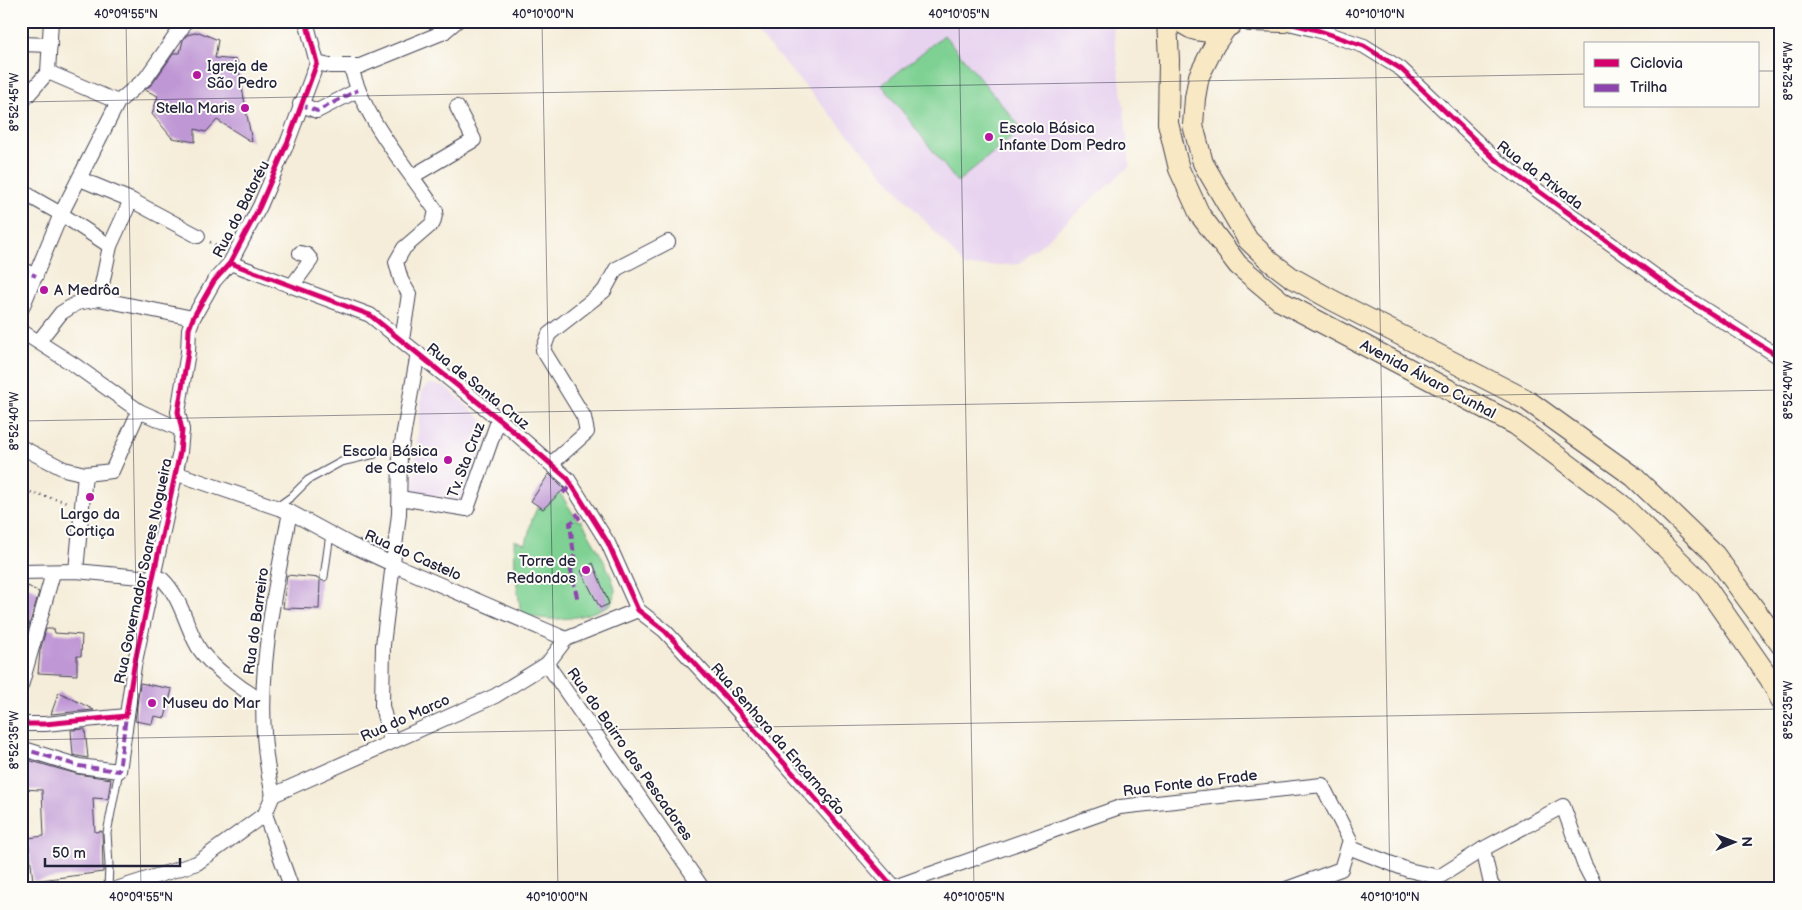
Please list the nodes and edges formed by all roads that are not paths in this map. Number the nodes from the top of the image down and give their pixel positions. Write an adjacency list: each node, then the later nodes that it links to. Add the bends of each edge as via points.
1 (51, 21): 13 (street)
2 (457, 21): 10 (street)
3 (1167, 21): 66 (main road, Avenida Álvaro Cunhal, via 1168,123 1179,168 1200,215 1238,265 1282,302 1516,425 1622,505 1706,587)
4 (1180, 21): 9 (main road, via 1197,31 1212,32)
5 (1250, 21): 6 (main road)
6 (1285, 22): 11 (street, Rua da Privada)
7 (179, 24): 18 (street, via 146,78)
8 (306, 25): 14 (street)
9 (1231, 25): 63 (main road, Avenida Álvaro Cunhal, via 1214,46 1199,76 1193,125 1203,163 1248,240 1291,277 1527,400 1634,477 1715,555)
10 (440, 26): 15 (street, via 360,66)
11 (1315, 26): 42 (street, Rua da Privada, via 1364,46 1401,69 1496,160 1677,292)
12 (21, 44): 13 (street)
13 (50, 46): 16 (street)
14 (317, 63): 15 (street); 20 (street, Rua do Batoréu)
15 (351, 66): 17 (street)
16 (48, 72): 18 (street); 19 (street)
17 (358, 90): 20 (street, via 317,111); 22 (street, via 388,143)
18 (118, 102): 23 (street)
19 (21, 103)
20 (300, 104): 31 (street, Rua do Batoréu, via 260,206)
21 (457, 107): 22 (street, via 474,140)
22 (413, 176): 39 (street, via 436,211 433,223 404,248 396,262 401,280 410,294)
23 (80, 179): 25 (street); 26 (street)
24 (21, 189): 26 (street)
25 (131, 200): 27 (street); 29 (street)
26 (61, 214): 29 (street); 33 (street)
27 (198, 236)
28 (668, 242): 48 (street, via 616,269 604,291 549,334 543,350 584,418 586,432)
29 (110, 246): 35 (street)
30 (300, 253): 34 (street, via 307,254 311,260)
31 (232, 259): 34 (street, Rua de Santa Cruz); 37 (street, Rua do Batoréu, via 214,281)
32 (21, 269): 33 (street)
33 (36, 276): 36 (street)
34 (292, 286): 39 (street, Rua de Santa Cruz, via 370,316)
35 (99, 299): 37 (street); 40 (street, via 77,303 61,313)
36 (21, 310)
37 (193, 318): 45 (street, Rua do Batoréu, via 178,412)
38 (21, 331): 40 (street)
39 (402, 340): 41 (street, Rua de Santa Cruz)
40 (39, 341): 43 (street)
41 (418, 353): 44 (street, Rua de Santa Cruz); 51 (street, via 400,454)
42 (1781, 358)
43 (139, 412): 45 (street); 50 (street, via 112,472)
44 (499, 418): 48 (street, Rua de Santa Cruz); 51 (street, Tv. Sta Cruz, via 467,509)
45 (182, 430): 49 (street, Rua Governador Soares Nogueira)
46 (21, 447): 50 (street, via 64,469)
47 (375, 454): 52 (lane, via 341,462 308,480)
48 (551, 464): 61 (street, Rua de Santa Cruz, via 568,479 608,544)
49 (175, 473): 52 (street, Rua do Castelo); 60 (street, Rua Governador Soares Nogueira)
50 (85, 474): 56 (street)
51 (400, 498): 55 (street)
52 (276, 507): 53 (street, Rua do Castelo)
53 (290, 512): 54 (street, Rua do Castelo); 67 (street, Rua do Barreiro, via 270,616)
54 (330, 534): 55 (street, Rua do Castelo); 59 (lane)
55 (392, 564): 62 (street, Rua do Castelo); 70 (street, via 383,645 382,698)
56 (76, 571): 58 (street); 60 (street)
57 (21, 572): 58 (street)
58 (53, 573): 65 (street)
59 (324, 577)
60 (153, 578): 67 (street, via 162,579 170,587 196,645 211,662); 68 (street, Rua Governador Soares Nogueira)
61 (638, 610): 62 (street); 77 (street, Rua Senhora da Encarnação, via 665,631)
62 (566, 639): 64 (street, Rua do Bairro dos Pescadores)
63 (1781, 645)
64 (547, 664): 70 (street, Rua do Marco, via 495,696); 81 (street, Rua do Bairro dos Pescadores)
65 (21, 686)
66 (1781, 700)
67 (262, 701): 73 (street, Rua do Barreiro)
68 (126, 716): 69 (street); 72 (street, Rua Governador Soares Nogueira)
69 (21, 724)
70 (391, 742): 73 (street, Rua do Marco)
71 (21, 748): 72 (street, via 79,766)
72 (119, 771): 78 (lane, Rua Governador Soares Nogueira, via 107,833)
73 (273, 795): 74 (street)
74 (265, 814): 79 (street, via 197,863); 80 (street)
75 (1348, 847): 76 (street, via 1408,870 1439,877); 77 (street, Rua Fonte do Frade, via 1350,840 1322,785 1120,807); 82 (street, via 1341,869)
76 (1483, 849): 83 (street); 84 (street, via 1563,806 1584,864)
77 (894, 888)
78 (108, 889)
79 (116, 889)
80 (292, 889)
81 (703, 889)
82 (1286, 889)
83 (1494, 889)
84 (1597, 889)

